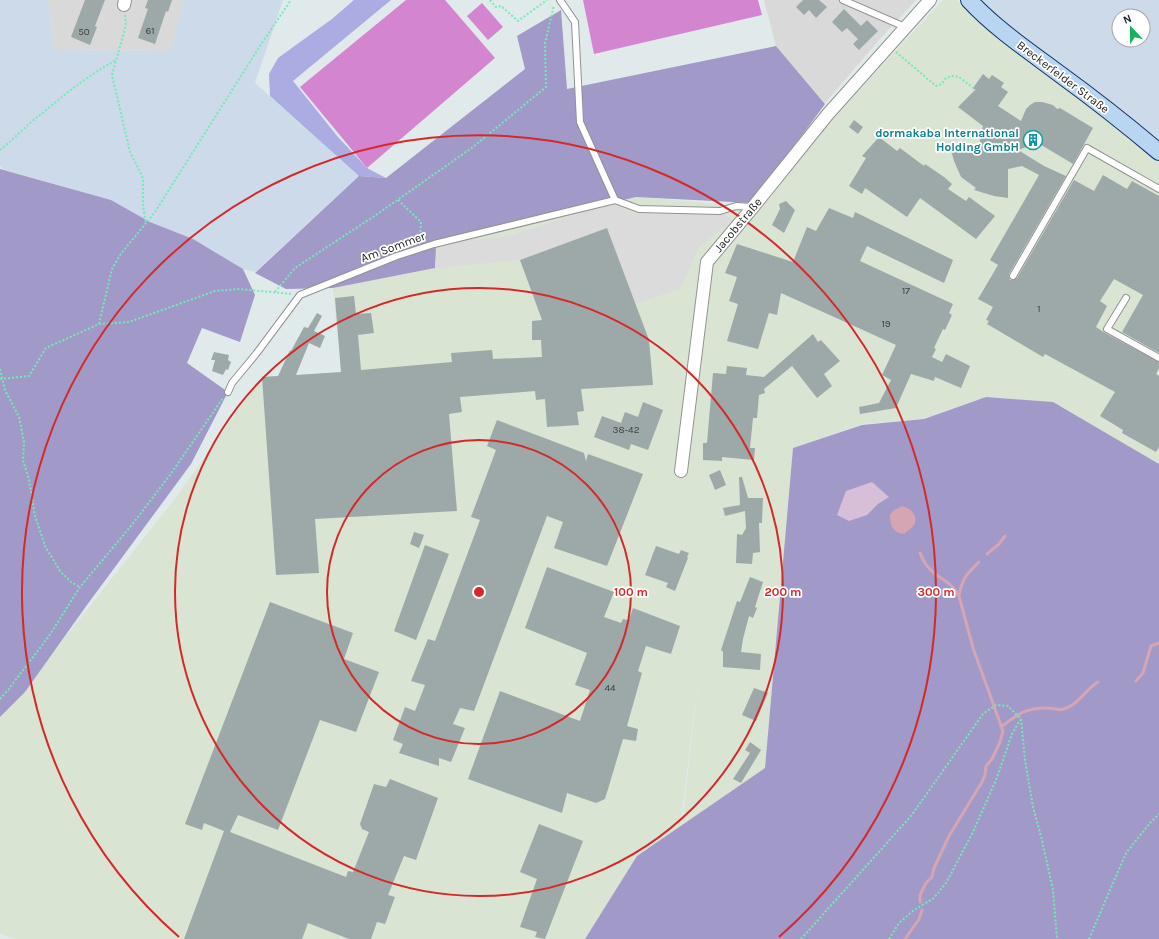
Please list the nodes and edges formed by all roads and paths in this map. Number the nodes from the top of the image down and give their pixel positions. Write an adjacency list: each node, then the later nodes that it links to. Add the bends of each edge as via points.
1 (291, 0): 20 (path, via 155,212)
2 (490, 0): 3 (path, via 518,21)
3 (547, 0)
4 (555, 0): 17 (path, via 545,43 546,87 473,146)
5 (560, 0): 18 (lane, via 575,22 580,122)
6 (843, 0): 10 (lane)
7 (930, 0): 10 (street, Jacobstraße)
8 (969, 0): 15 (main road, Breckerfelder Straße, via 1006,34 1101,104)
9 (125, 2): 12 (path, via 126,25)
10 (905, 27): 11 (street, Jacobstraße)
11 (889, 46): 13 (path, via 936,86 950,76 959,77); 19 (street, Jacobstraße, via 828,114)
12 (117, 60): 14 (path, via 97,71 44,111); 20 (path, via 112,75 130,152 144,178 143,206)
13 (976, 90)
14 (0, 150)
15 (1159, 152)
16 (1159, 189): 22 (lane, via 1087,148)
17 (398, 200): 21 (path, via 421,222); 23 (path, via 295,268)
18 (615, 200): 19 (lane, via 639,208 720,211 736,206); 21 (lane, Am Sommer)
19 (753, 207): 31 (street, Jacobstraße, via 707,262)
20 (146, 222): 26 (path, via 112,268)
21 (420, 249): 24 (lane, Am Sommer)
22 (1013, 276)
23 (275, 292): 24 (path); 26 (path, via 240,288 215,291 129,322)
24 (300, 295): 30 (lane, via 232,383)
25 (1126, 298): 27 (lane, via 1107,329)
26 (99, 324): 29 (path, via 46,348 29,376)
27 (1159, 358)
28 (0, 369): 29 (path)
29 (1, 379): 32 (path, via 19,417 24,442 23,460 45,546 60,571)
30 (228, 392): 32 (path, via 170,475)
31 (681, 471)
32 (80, 588): 33 (path, via 49,636)
33 (0, 699)
34 (1021, 719): 36 (path, via 1008,706 996,705 983,714 911,816); 37 (path, via 1012,734 996,780 973,832 946,883 934,898 899,923); 38 (path, via 1032,799 1053,890)
35 (1159, 814): 39 (path, via 1126,853)
36 (801, 939)
37 (889, 939)
38 (1058, 939)
39 (1089, 939)

